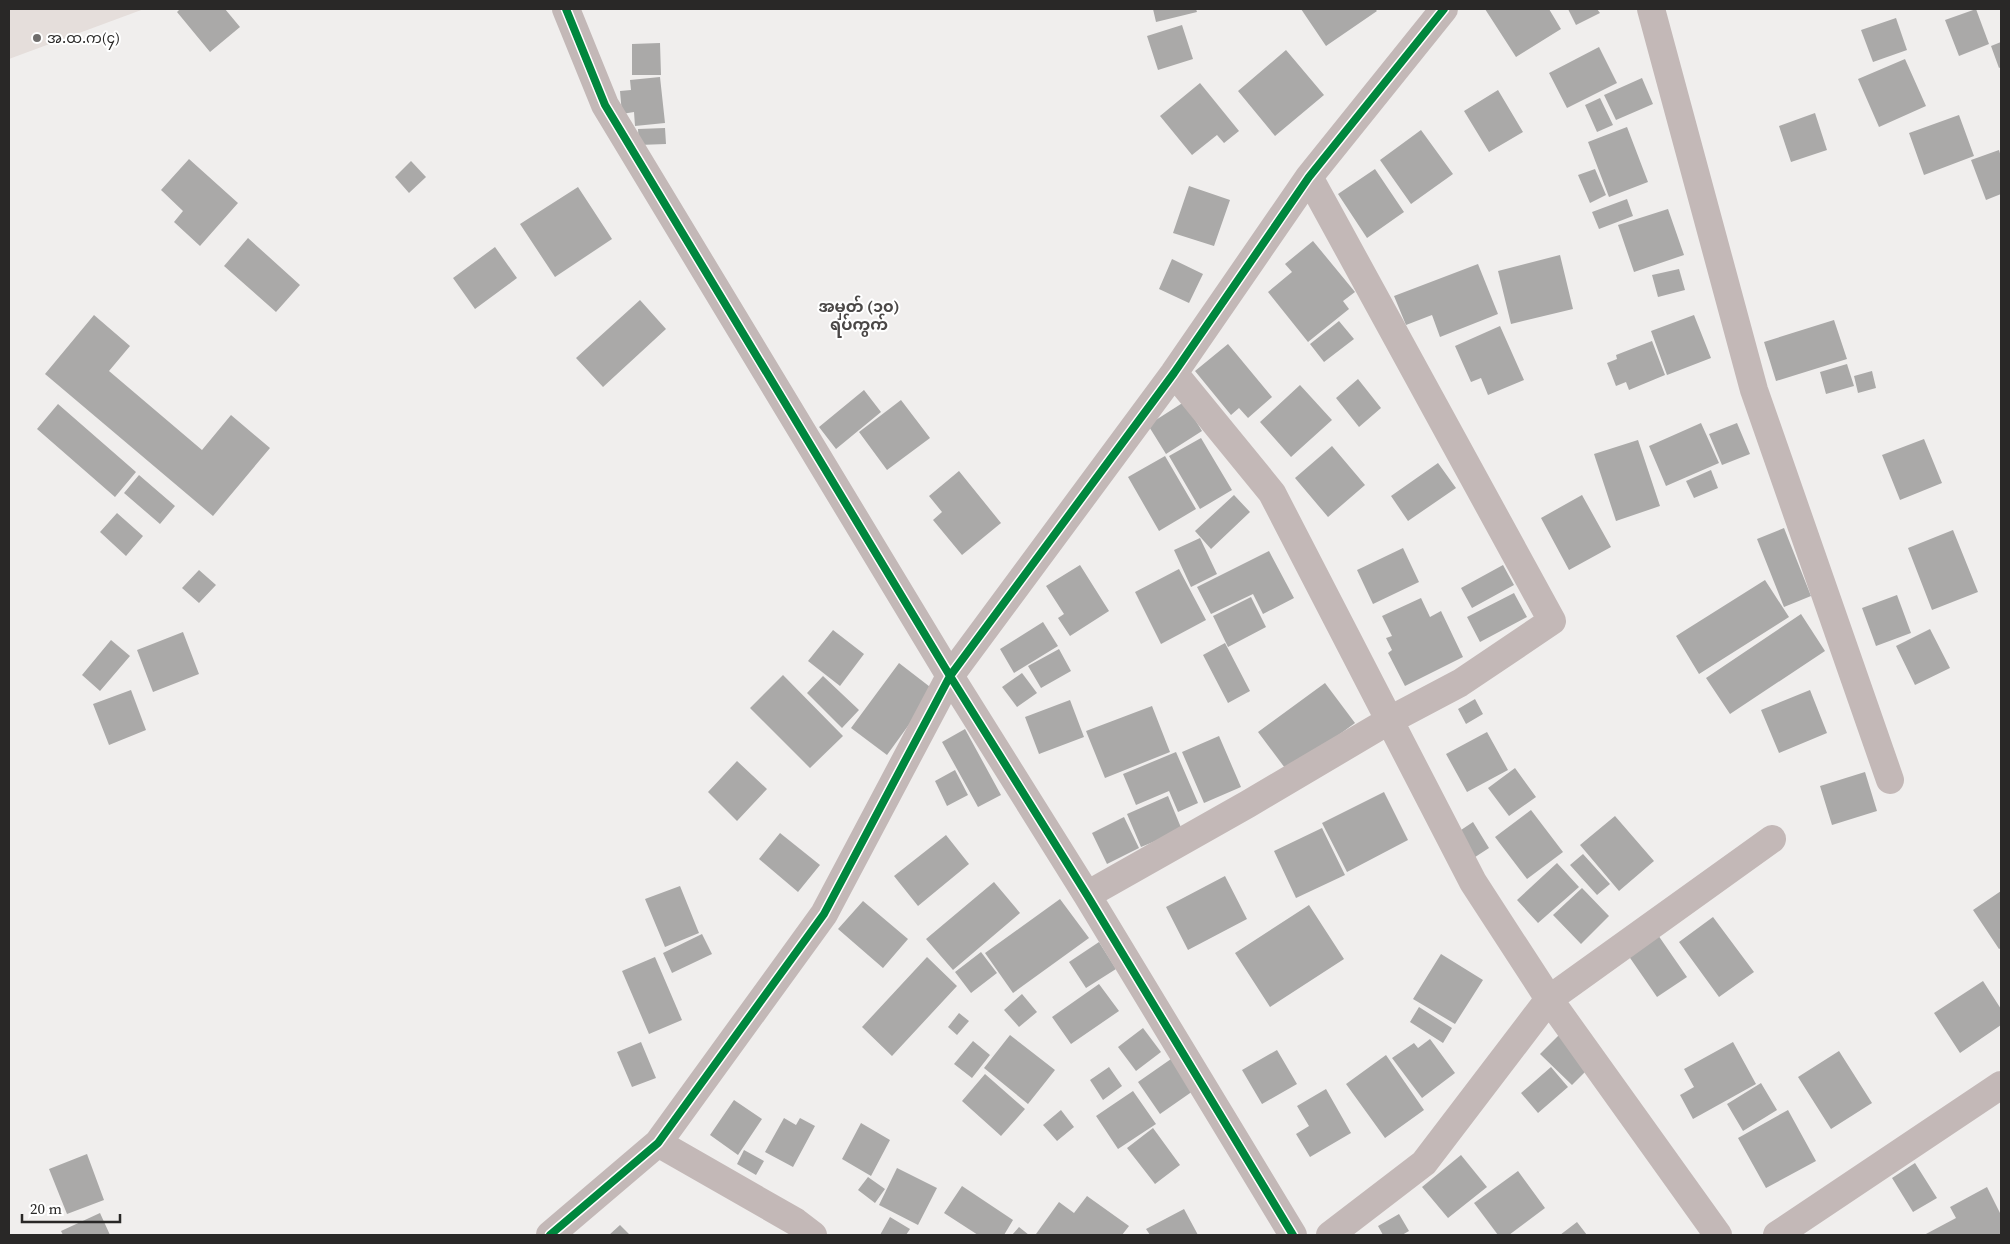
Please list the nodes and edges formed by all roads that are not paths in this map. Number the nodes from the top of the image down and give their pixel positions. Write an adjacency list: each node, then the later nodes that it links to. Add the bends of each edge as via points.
1 (566, 9): 6 (street, via 605,105)
2 (1444, 9): 4 (street)
3 (1651, 9): 8 (street, via 1754,390)
4 (1309, 177): 5 (street); 7 (street, via 1552,622 1460,683)
5 (1174, 372): 6 (street); 7 (street, via 1272,493)
6 (950, 676): 10 (street); 13 (street, via 824,914)
7 (1390, 720): 10 (street); 11 (street, via 1473,882)
8 (1890, 780)
9 (1772, 839): 11 (street)
10 (1087, 895): 16 (street)
11 (1549, 999): 17 (street, via 1424,1163); 18 (street)
12 (2001, 1085): 19 (street)
13 (658, 1143): 14 (street); 15 (street, via 796,1222)
14 (550, 1235)
15 (813, 1235)
16 (1293, 1235)
17 (1330, 1235)
18 (1718, 1235)
19 (1777, 1235)

